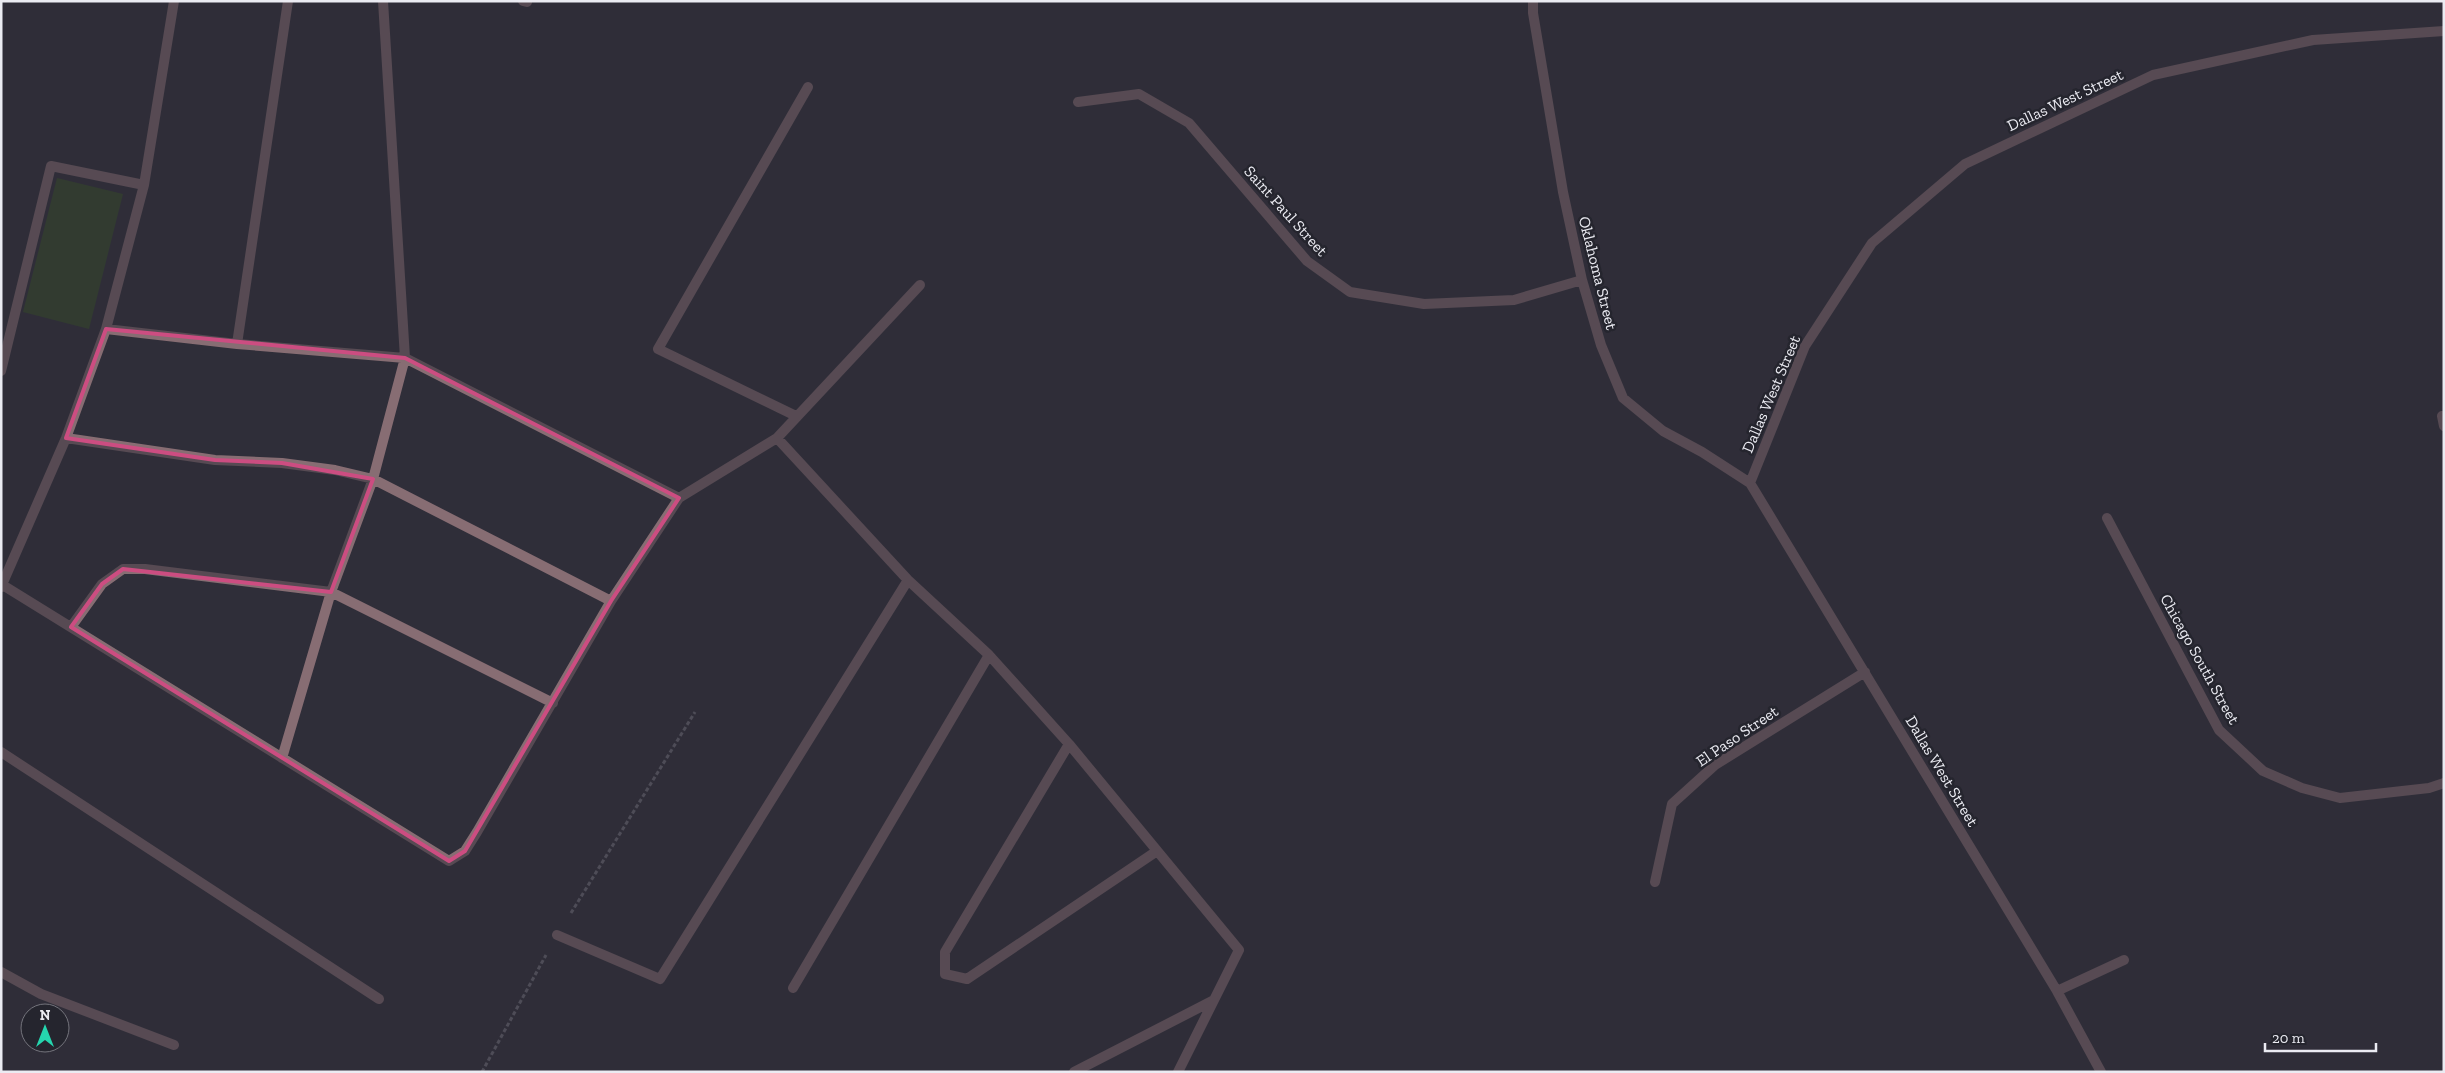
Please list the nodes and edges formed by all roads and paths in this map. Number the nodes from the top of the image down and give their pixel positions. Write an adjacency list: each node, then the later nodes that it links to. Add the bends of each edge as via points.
1 (174, 1): 8 (street)
2 (288, 1): 12 (street)
3 (383, 1): 13 (street)
4 (1533, 1): 9 (street, Oklahoma Street, via 1563,192)
5 (2444, 31): 19 (street, Dallas West Street, via 2312,40 2153,75 1964,164 1872,243 1805,346)
6 (808, 87): 15 (street, via 658,349)
7 (1078, 102): 9 (street, Saint Paul Street, via 1139,94 1189,123 1307,261 1350,292 1424,304 1514,300)
8 (144, 185): 11 (street); 14 (street, via 51,166)
9 (1582, 280): 19 (street, Oklahoma Street, via 1601,345 1623,398 1663,431)
10 (920, 285): 15 (street)
11 (106, 329): 12 (street); 16 (street)
12 (237, 344): 13 (street)
13 (405, 358): 18 (street); 20 (street)
14 (1, 371)
15 (796, 416): 17 (street)
16 (66, 438): 18 (street, via 215,460 282,463 335,470); 23 (street)
17 (777, 438): 20 (street); 22 (street)
18 (373, 479): 24 (street); 25 (street)
19 (1750, 483): 28 (street, Dallas West Street)
20 (679, 498): 25 (street)
21 (2107, 518): 34 (street, Chicago South Street, via 2218,730 2263,771 2302,788 2340,798 2429,788)
22 (908, 580): 27 (street); 37 (street, via 660,979)
23 (2, 586): 26 (street)
24 (331, 592): 26 (street, via 123,569 102,584); 29 (street); 33 (street)
25 (612, 601): 29 (street)
26 (71, 627): 33 (street)
27 (988, 655): 31 (street); 40 (street)
28 (1864, 672): 36 (street, El Paso Street, via 1715,765 1672,804); 41 (street, Dallas West Street)
29 (553, 703): 33 (street, via 465,851 449,861)
30 (695, 712): 37 (path)
31 (1069, 744): 35 (street); 35 (street, via 946,952 946,974 967,979)
32 (1, 752): 42 (street)
33 (282, 758)
34 (2444, 783)
35 (1157, 851): 43 (street, via 1239,950)
36 (1655, 882)
37 (558, 935): 45 (path)
38 (2124, 960): 41 (street)
39 (1, 972): 44 (street, via 41,994)
40 (793, 988)
41 (2057, 991): 48 (street, Dallas West Street)
42 (379, 999)
43 (1214, 1000): 46 (street); 47 (street)
44 (174, 1045)
45 (482, 1072)
46 (1074, 1072)
47 (1178, 1072)
48 (2101, 1072)

